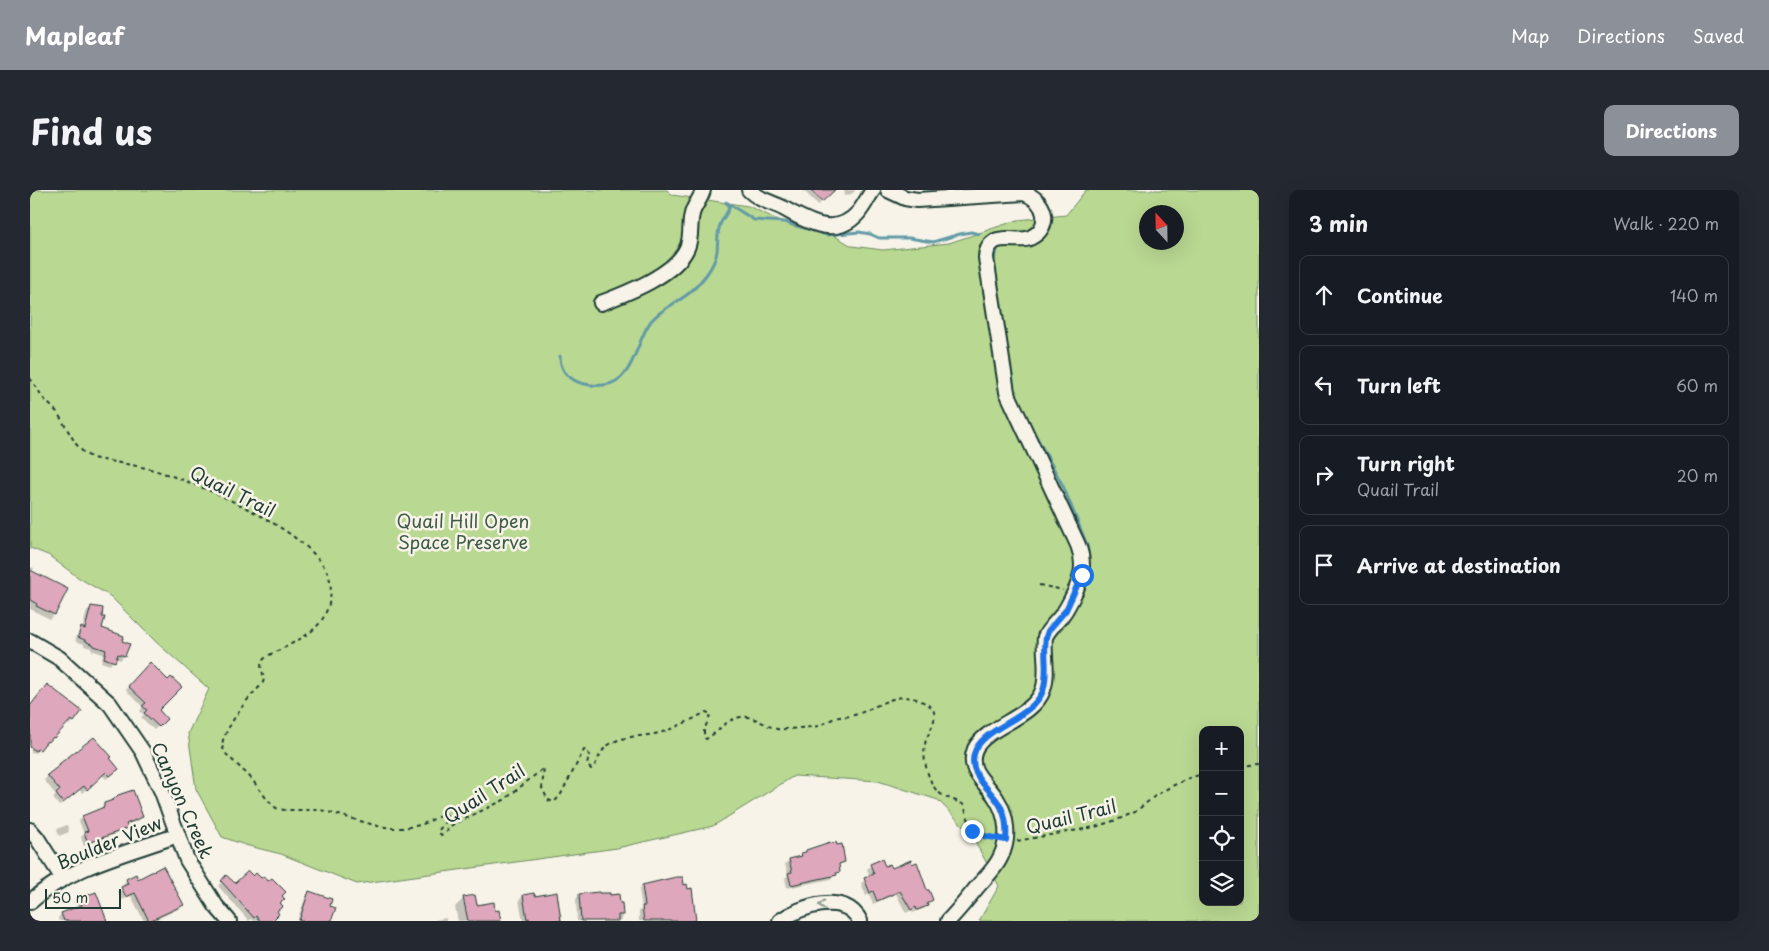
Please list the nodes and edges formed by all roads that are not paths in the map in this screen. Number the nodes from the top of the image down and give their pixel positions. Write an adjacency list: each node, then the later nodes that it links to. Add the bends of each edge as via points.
1 (704, 190): 5 (street, via 692,215 689,242 680,258 651,281)
2 (749, 190): 3 (street, via 758,198 824,226 852,218)
3 (873, 190)
4 (888, 190): 14 (street, via 917,200 1024,193 1037,200 1044,214 1042,226 1035,235 994,242 987,250 986,258 1007,392 1083,559 1079,584 1066,610 1046,637 1045,682 1040,697 984,738 974,752 976,775 996,797 1004,813 1006,840 1002,856)
5 (601, 303)
6 (30, 641): 8 (street, Canyon Creek, via 59,658 110,704 143,752)
7 (30, 830): 9 (street)
8 (178, 835): 9 (street, Boulder View); 11 (street, Canyon Creek, via 187,860)
9 (63, 879): 10 (street, Boulder View)
10 (30, 902)
11 (229, 921)
12 (780, 921): 13 (street, one-way to 12, via 848,908 834,904 802,908)
13 (860, 921)
14 (948, 921)

